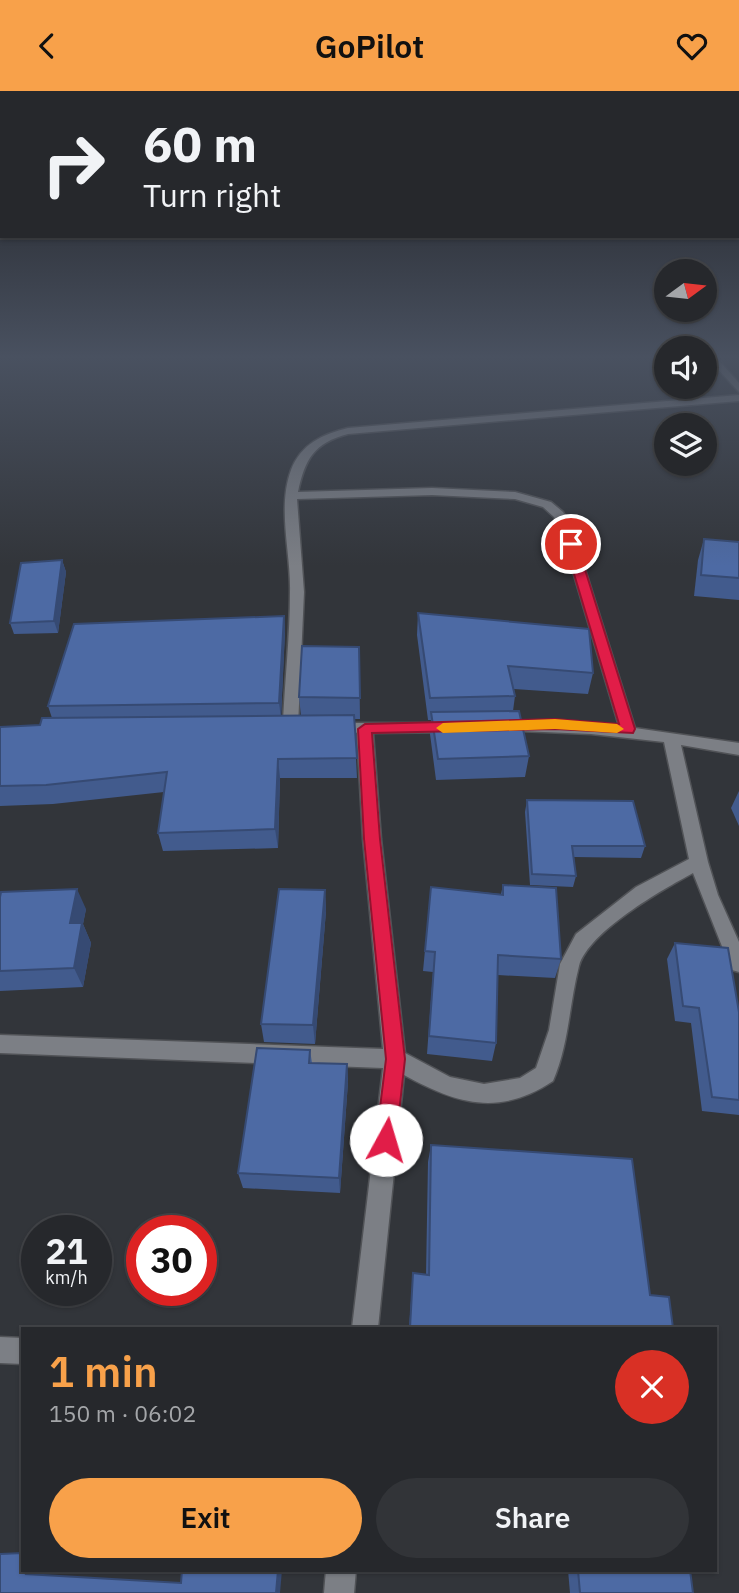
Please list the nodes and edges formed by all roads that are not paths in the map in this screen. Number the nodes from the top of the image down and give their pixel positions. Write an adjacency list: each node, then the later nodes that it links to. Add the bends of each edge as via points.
1 (418, 425): 2 (street, via 325,437 297,469)
2 (291, 496): 3 (street, via 297,591 297,726); 6 (street, via 460,492 539,500 552,508 562,517)
3 (263, 726)
4 (340, 728): 5 (street)
5 (365, 729): 6 (street, via 555,724); 12 (street)
6 (628, 729): 7 (street)
7 (671, 737): 8 (street); 9 (street)
8 (739, 749)
9 (699, 862): 10 (street); 12 (street, via 642,892 583,940 570,964 565,1005 545,1074 524,1088 484,1094 447,1087)
10 (739, 964)
11 (0, 1044): 12 (street)
12 (395, 1059): 13 (street)
13 (365, 1327)
14 (0, 1350): 15 (street)
15 (21, 1351)
16 (341, 1572): 17 (street)
17 (339, 1593)

